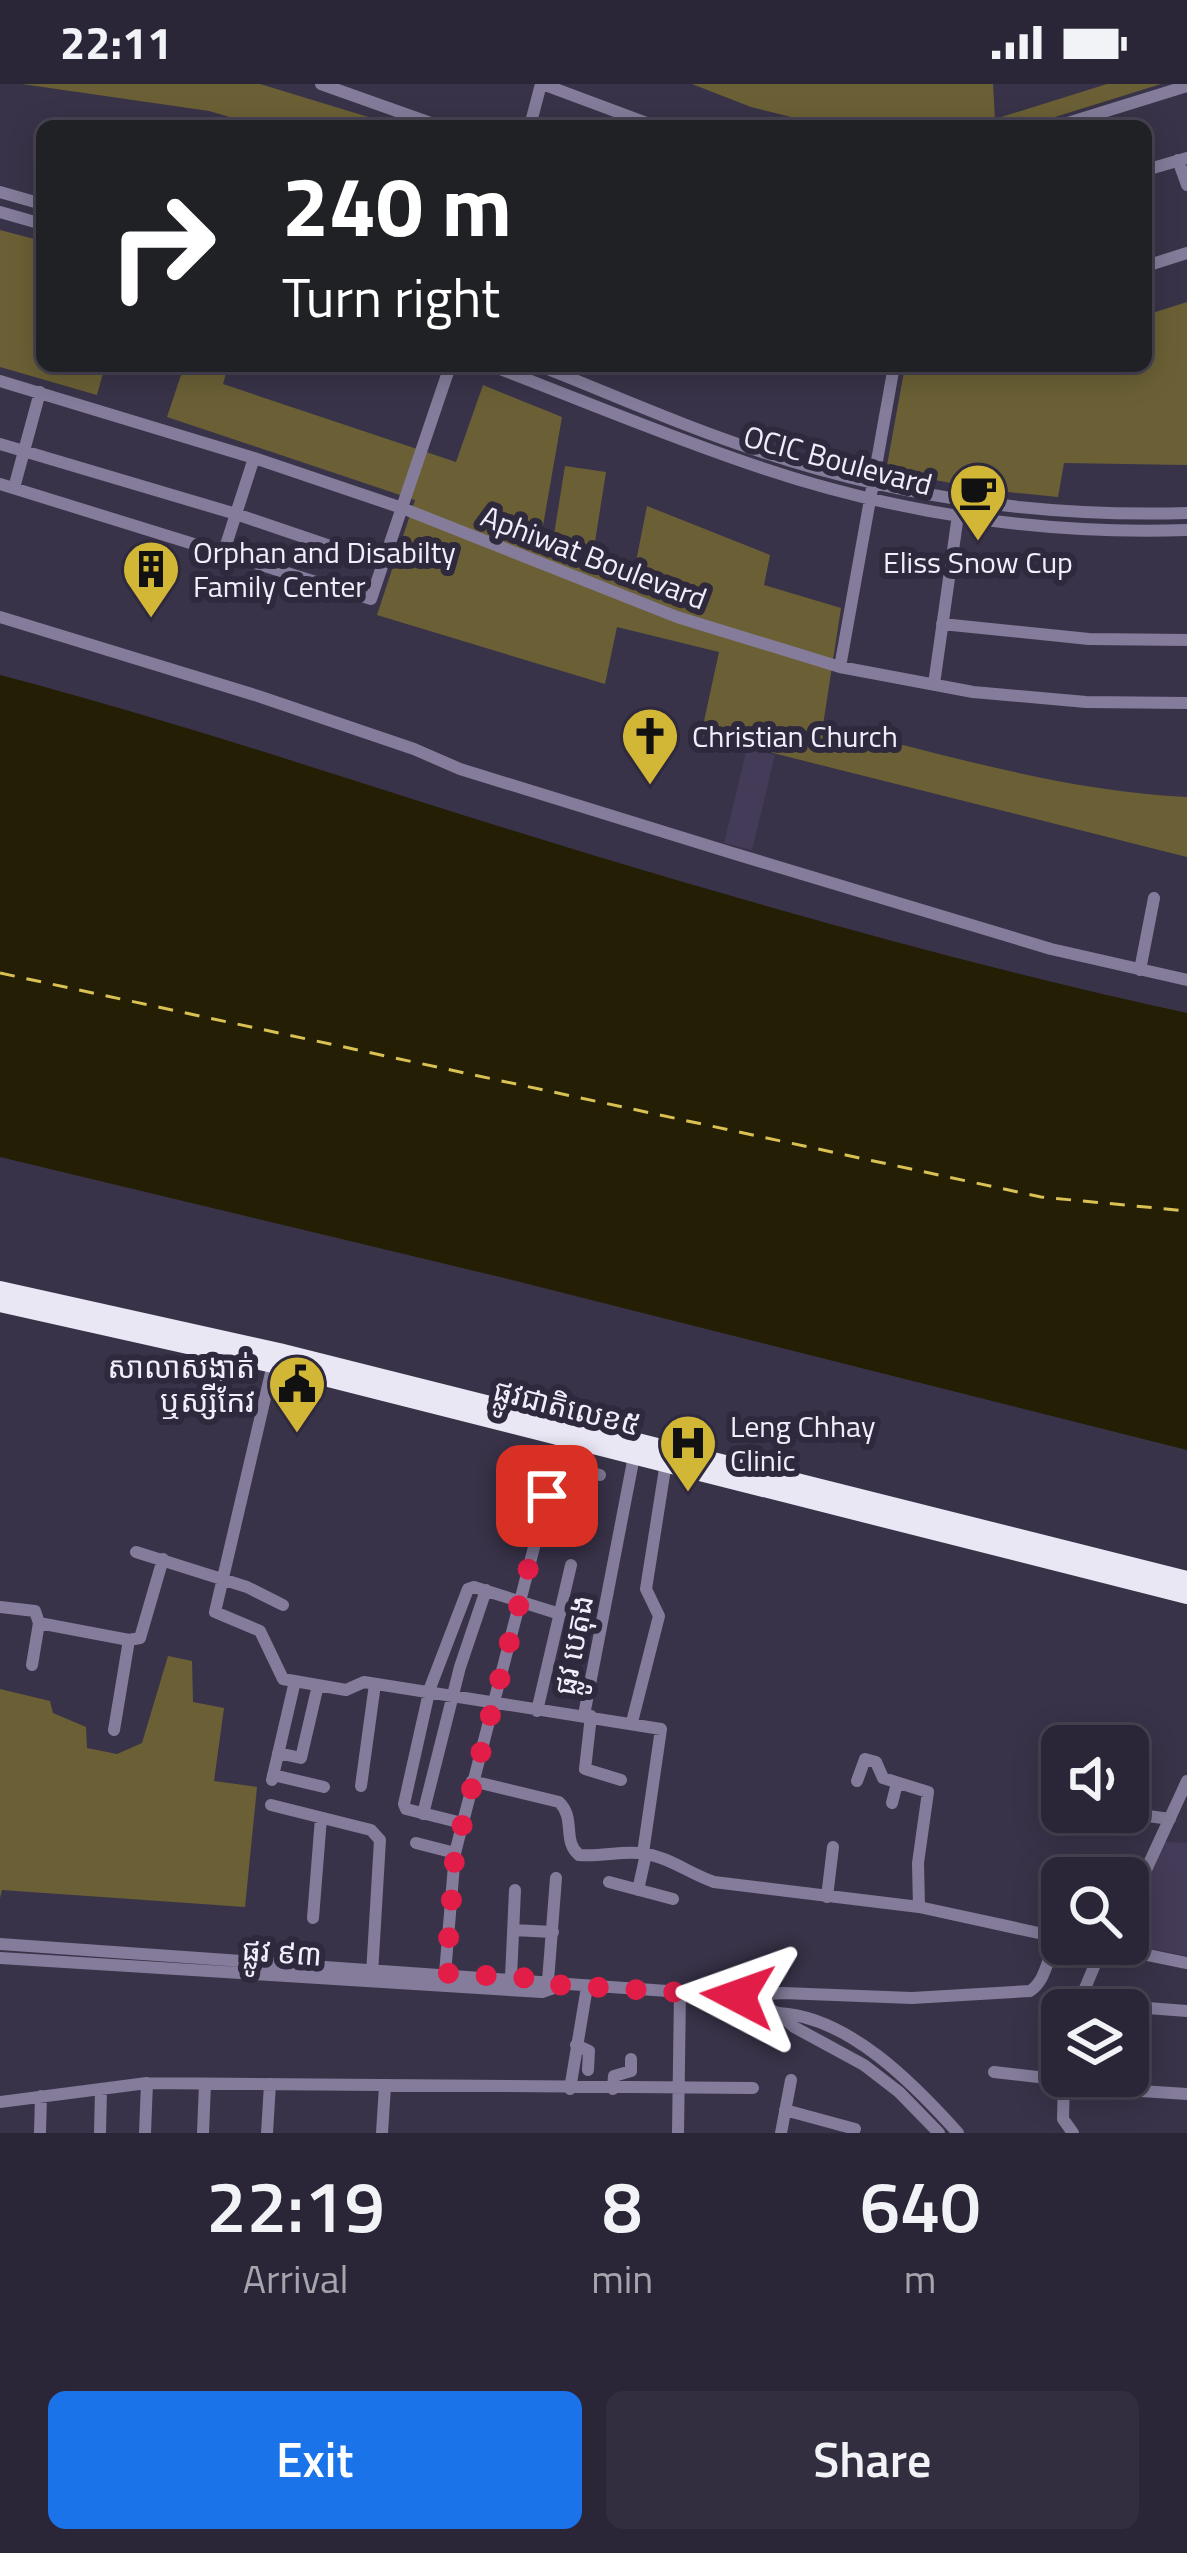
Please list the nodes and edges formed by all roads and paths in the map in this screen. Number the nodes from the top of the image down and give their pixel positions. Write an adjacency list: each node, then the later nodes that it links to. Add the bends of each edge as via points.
1 (321, 84): 4 (street)
2 (542, 84): 5 (street); 6 (street)
3 (1187, 86): 7 (street)
4 (423, 120)
5 (532, 120)
6 (639, 120)
7 (1077, 120)
8 (1182, 159): 9 (street); 10 (street)
9 (1152, 168)
10 (1187, 185)
11 (0, 192): 12 (street)
12 (36, 202)
13 (0, 212): 14 (street)
14 (36, 222)
15 (1187, 254): 16 (street)
16 (1152, 264)
17 (448, 372): 29 (street)
18 (508, 372): 28 (street, OCIC Boulevard, via 763,469)
19 (555, 372): 26 (street, OCIC Boulevard, via 764,453)
20 (893, 372): 26 (street)
21 (0, 381): 22 (street, Aphiwat Boulevard)
22 (40, 392): 24 (street); 25 (street, Aphiwat Boulevard)
23 (0, 444): 24 (street)
24 (24, 450): 27 (street); 31 (street)
25 (254, 458): 29 (street, Aphiwat Boulevard); 31 (street)
26 (872, 483): 28 (street); 30 (street, OCIC Boulevard, via 1029,509)
27 (7, 486): 34 (street)
28 (869, 499): 32 (street, OCIC Boulevard); 39 (street)
29 (402, 508): 35 (street); 39 (street, Aphiwat Boulevard, via 677,617)
30 (1187, 513)
31 (236, 514): 34 (street); 35 (street)
32 (958, 515): 33 (street, OCIC Boulevard, via 1079,529); 37 (street)
33 (1187, 530)
34 (224, 551): 35 (street, via 371,599)
35 (383, 564)
36 (0, 617): 43 (street, via 322,717 460,769)
37 (942, 624): 38 (street); 40 (street)
38 (1187, 640)
39 (841, 667): 40 (street, Aphiwat Boulevard)
40 (934, 685): 41 (street, Aphiwat Boulevard, via 1086,702)
41 (1187, 703)
42 (1154, 898): 43 (street)
43 (1140, 970): 44 (street)
44 (1187, 980)
45 (0, 1290): 48 (highway, ផ្លូវជាតិលេខ៥, via 213,1336)
46 (0, 1303): 47 (highway, ផ្លូវជាតិលេខ៥)
47 (273, 1364): 48 (highway, ផ្លូវជាតិលេខ៥); 56 (street)
48 (564, 1430): 49 (highway, ផ្លូវជាតិលេខ៥); 51 (street)
49 (635, 1449): 50 (highway, ផ្លូវជាតិលេខ៥); 74 (street, ផ្លូវ បេតុង)
50 (667, 1457): 57 (highway, ផ្លូវជាតិលេខ៥); 59 (highway, ផ្លូវជាតិលេខ៥); 75 (street, via 646,1589 658,1616)
51 (556, 1463): 52 (street); 60 (street)
52 (601, 1475)
53 (136, 1552): 54 (street)
54 (163, 1559): 56 (street); 65 (street, via 140,1640)
55 (571, 1565): 63 (street)
56 (222, 1579): 61 (street); 67 (street, via 213,1609 260,1631 281,1678)
57 (1187, 1580)
58 (486, 1590): 60 (street); 70 (street, via 468,1589); 71 (street)
59 (1187, 1595)
60 (522, 1599): 63 (street); 72 (street)
61 (283, 1605)
62 (0, 1607): 64 (street, via 35,1611)
63 (560, 1614): 73 (street)
64 (39, 1623): 65 (street); 66 (street)
65 (129, 1640): 76 (street)
66 (32, 1665)
67 (295, 1682): 69 (street); 77 (street)
68 (375, 1684): 69 (street); 70 (street); 83 (street)
69 (318, 1685): 77 (street, via 301,1758)
70 (428, 1694): 71 (street); 87 (street, via 404,1804)
71 (452, 1697): 72 (street); 87 (street)
72 (493, 1703): 73 (street); 79 (street)
73 (537, 1711): 74 (street)
74 (588, 1715): 75 (street); 78 (street, ផ្លូវ បេតុង, via 585,1769)
75 (632, 1722): 95 (street, via 662,1729)
76 (114, 1730)
77 (278, 1753): 84 (street, via 273,1778)
78 (621, 1780)
79 (472, 1781): 91 (street); 95 (street, via 559,1802 579,1856)
80 (857, 1781): 82 (street, via 865,1759)
81 (1187, 1781): 90 (street)
82 (898, 1783): 85 (street); 103 (street, via 928,1792)
83 (361, 1786)
84 (324, 1787)
85 (892, 1803)
86 (271, 1805): 89 (street)
87 (422, 1814): 91 (street)
88 (1149, 1816): 90 (street)
89 (321, 1818): 104 (street); 113 (street, via 371,1830 380,1840)
90 (1170, 1819): 96 (street)
91 (462, 1823): 94 (street)
92 (416, 1843): 94 (street)
93 (833, 1847): 101 (street)
94 (455, 1853): 115 (street)
95 (644, 1853): 100 (street); 101 (street, via 715,1882)
96 (1149, 1864)
97 (556, 1878): 106 (street)
98 (609, 1882): 100 (street)
99 (515, 1890): 105 (street)
100 (638, 1890): 102 (street)
101 (827, 1897): 103 (street)
102 (673, 1899)
103 (919, 1907): 107 (street)
104 (313, 1918)
105 (514, 1930): 106 (street); 114 (street)
106 (553, 1932): 116 (street)
107 (1041, 1933)
108 (0, 1944): 113 (street, ផ្លូវ ៩៣)
109 (1149, 1955): 111 (street)
110 (0, 1958): 113 (street, ផ្លូវ ៩៣)
111 (1187, 1963)
112 (1049, 1965): 119 (street, ផ្លូវ ៩៣, via 1039,1985 1020,1995)
113 (372, 1975): 115 (street, ផ្លូវ ៩៣)
114 (511, 1977): 115 (street, ផ្លូវ ៩៣); 116 (street, ផ្លូវ ៩៣)
115 (445, 1980): 116 (street, ផ្លូវ ៩៣, via 542,1992)
116 (554, 1983): 117 (street, ផ្លូវ ៩៣)
117 (587, 1987): 118 (street, ផ្លូវ ៩៣); 124 (street)
118 (680, 1992): 120 (street, ផ្លូវ ៩៣); 138 (street)
119 (783, 1993): 120 (street, ផ្លូវ ៩៣); 123 (street)
120 (738, 1996): 123 (street)
121 (1149, 2008): 122 (street)
122 (1187, 2011)
123 (778, 2013): 155 (street, via 864,2065); 156 (street, via 811,2018 872,2053)
124 (576, 2045): 126 (street, via 589,2051); 136 (street)
125 (631, 2059): 137 (street, via 629,2073 614,2076)
126 (588, 2070)
127 (994, 2072): 128 (street)
128 (1041, 2078)
129 (791, 2080): 144 (street)
130 (147, 2083): 131 (street); 135 (street); 149 (street)
131 (206, 2084): 132 (street); 150 (street)
132 (270, 2084): 133 (street); 151 (street)
133 (386, 2086): 136 (street); 152 (street)
134 (752, 2088): 138 (street)
135 (101, 2089): 141 (street); 148 (street)
136 (570, 2089): 137 (street)
137 (613, 2090): 138 (street)
138 (677, 2090): 153 (street)
139 (1149, 2090): 140 (street)
140 (1187, 2094)
141 (40, 2096): 143 (street); 147 (street)
142 (1065, 2097): 146 (street)
143 (0, 2102)
144 (785, 2110): 145 (street); 154 (street)
145 (855, 2129)
146 (1067, 2130)
147 (40, 2133)
148 (100, 2133)
149 (146, 2133)
150 (203, 2133)
151 (267, 2133)
152 (382, 2133)
153 (677, 2133)
154 (781, 2133)
155 (939, 2133)
156 (958, 2133)

